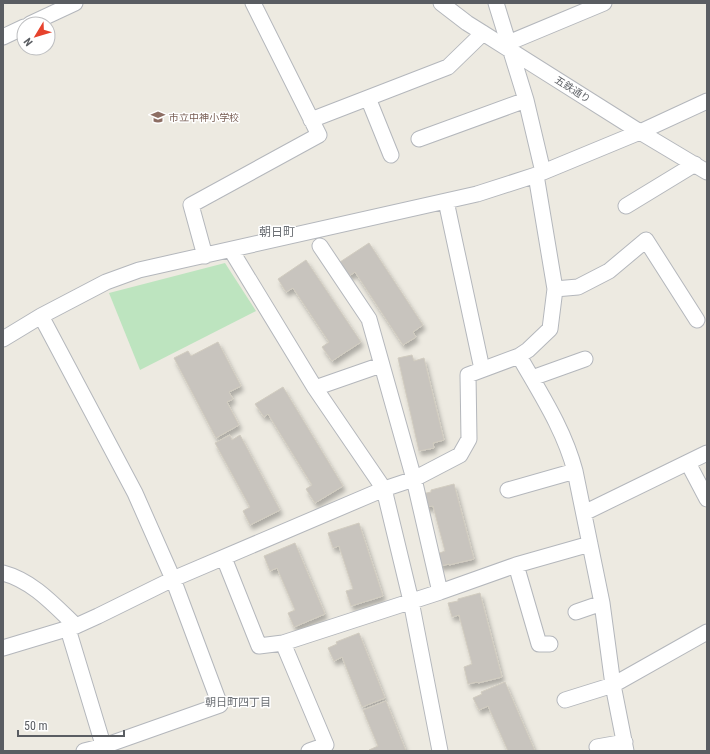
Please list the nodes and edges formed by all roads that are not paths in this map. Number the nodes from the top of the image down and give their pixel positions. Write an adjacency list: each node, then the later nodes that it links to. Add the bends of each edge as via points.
1 (75, 3): 6 (street)
2 (253, 3): 14 (street)
3 (441, 3): 8 (street, 五鉄通り)
4 (496, 3): 10 (street)
5 (604, 3): 10 (street)
6 (47, 16)
7 (16, 31): 9 (street)
8 (483, 33): 10 (street, 五鉄通り); 11 (street, via 448,67)
9 (3, 37)
10 (509, 46): 12 (street); 15 (street, 五鉄通り)
11 (368, 98): 14 (street); 17 (street)
12 (526, 100): 16 (street); 19 (street)
13 (707, 101): 15 (street)
14 (311, 120): 24 (street, via 319,135 191,205)
15 (640, 132): 18 (street, 五鉄通り); 19 (street)
16 (419, 139)
17 (391, 155)
18 (701, 168): 21 (street)
19 (540, 174): 20 (street); 25 (street)
20 (446, 201): 23 (street); 32 (street)
21 (626, 206)
22 (320, 246): 31 (street, via 369,319)
23 (231, 250): 24 (street); 34 (street)
24 (205, 256): 26 (street, via 138,270 106,282)
25 (555, 289): 27 (street, via 578,287 610,272 646,240); 29 (street, via 550,329)
26 (42, 316): 28 (street); 47 (street, via 135,493)
27 (697, 320)
28 (4, 336)
29 (519, 356): 32 (street); 33 (street)
30 (585, 359): 33 (street)
31 (381, 365): 34 (street); 38 (street)
32 (482, 369): 38 (street, via 468,375 469,439 460,455)
33 (532, 378): 37 (street, via 559,429)
34 (315, 388): 39 (street)
35 (707, 453): 36 (street)
36 (688, 463): 41 (street); 42 (street)
37 (575, 471): 40 (street); 42 (street)
38 (414, 478): 39 (street); 48 (street)
39 (384, 489): 44 (street); 49 (street)
40 (508, 490)
41 (707, 499)
42 (584, 514): 43 (street)
43 (590, 544): 45 (street); 50 (street)
44 (224, 558): 47 (street); 54 (street, via 259,646)
45 (516, 565): 48 (street); 55 (street, via 539,644)
46 (3, 573): 52 (street, via 31,585)
47 (173, 579): 52 (street); 61 (street, via 220,706)
48 (440, 592): 49 (street)
49 (411, 601): 54 (street); 64 (street)
50 (602, 603): 51 (street); 57 (street)
51 (576, 612)
52 (72, 627): 56 (street); 61 (street)
53 (707, 632): 57 (street)
54 (284, 643): 63 (street, via 326,745)
55 (550, 644)
56 (3, 648)
57 (613, 686): 58 (street); 60 (street)
58 (565, 700)
59 (597, 747): 60 (street)
60 (626, 747)
61 (104, 749): 62 (street)
62 (84, 751)
63 (309, 751)
64 (440, 751)

